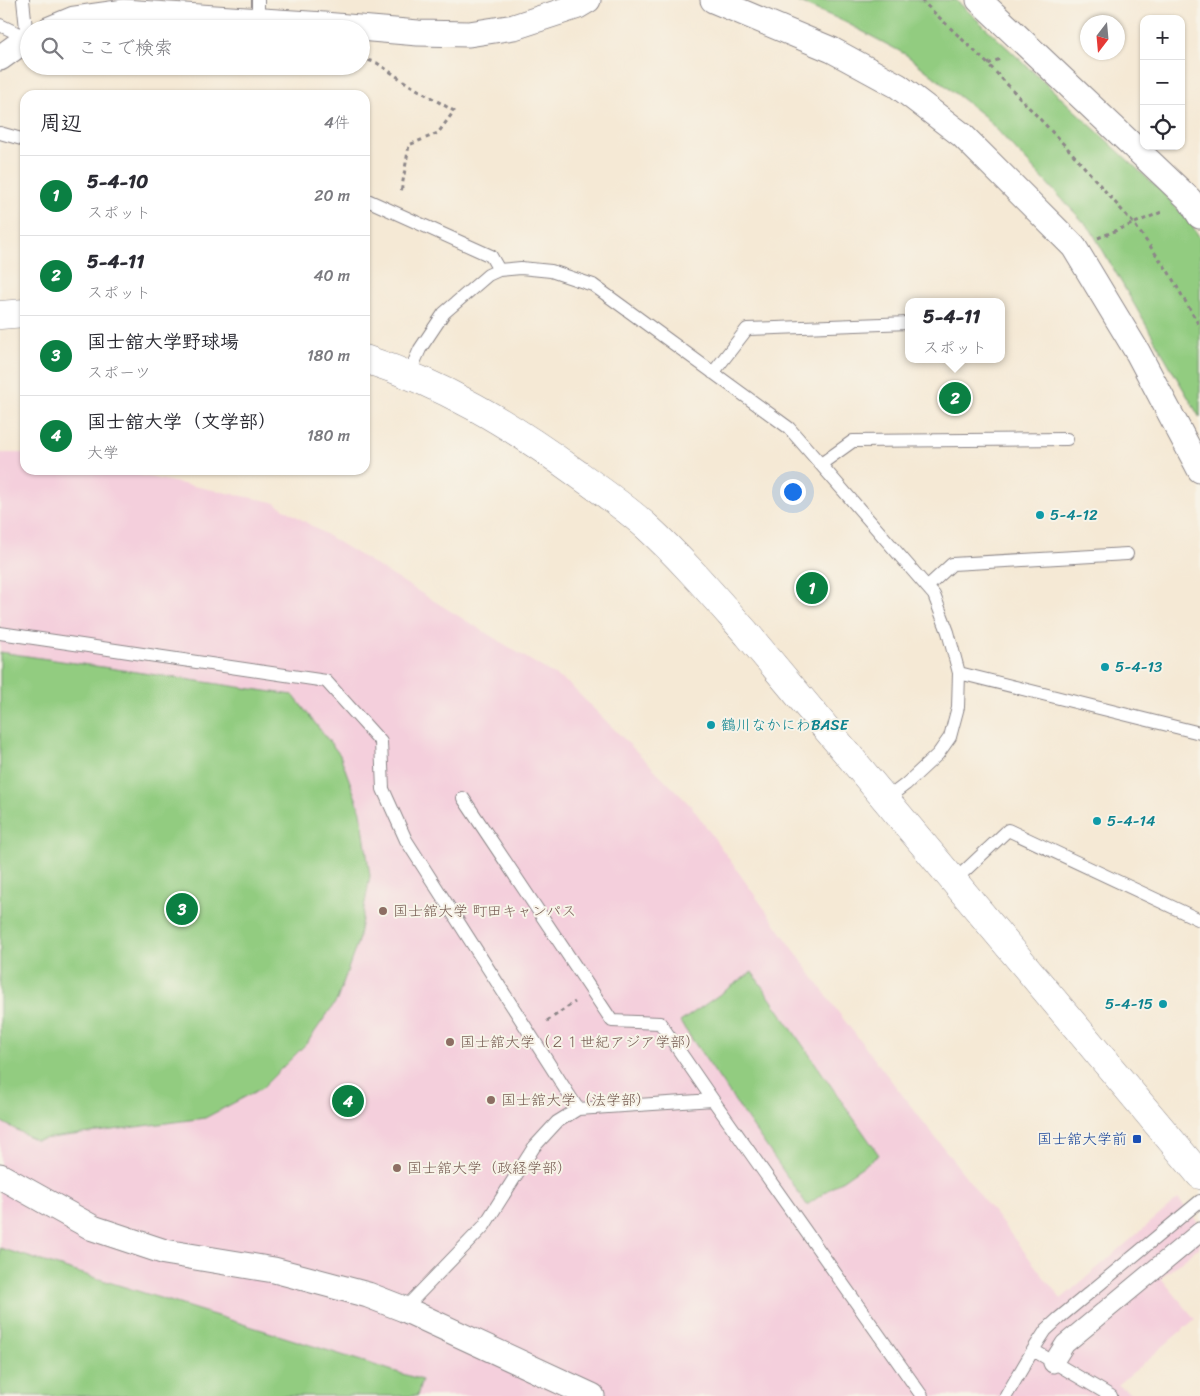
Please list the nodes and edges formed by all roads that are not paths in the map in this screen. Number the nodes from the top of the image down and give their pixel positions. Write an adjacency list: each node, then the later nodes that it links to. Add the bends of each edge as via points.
1 (23, 0): 6 (lane)
2 (588, 0): 10 (street, via 514,27 469,34 418,34)
3 (713, 0): 27 (street, via 832,50 898,86 962,135 1074,247 1138,353)
4 (978, 0): 17 (street)
5 (258, 10): 7 (street, via 123,12); 8 (street)
6 (26, 20)
7 (72, 20)
8 (325, 20)
9 (0, 25): 11 (lane)
10 (370, 27)
11 (20, 34)
12 (20, 44): 13 (street)
13 (0, 58)
14 (0, 133): 15 (lane)
15 (20, 139)
16 (370, 201): 18 (lane, via 491,256)
17 (1197, 203)
18 (499, 270): 23 (lane, via 551,270 594,285); 24 (lane, via 488,275 444,313 420,349)
19 (20, 313): 20 (street)
20 (0, 315)
21 (905, 323): 23 (lane, via 747,329)
22 (370, 361): 24 (street)
23 (714, 373): 26 (lane, via 790,428)
24 (409, 374): 34 (street, via 472,404 529,439 646,527 692,571)
25 (1068, 439): 26 (lane, via 853,441)
26 (821, 464): 29 (lane)
27 (1200, 470)
28 (1127, 554): 29 (lane, via 952,564)
29 (927, 587): 31 (lane, via 934,595 948,632)
30 (0, 633): 38 (lane, via 326,681 381,742 383,789 406,840)
31 (959, 673): 32 (lane); 34 (lane, via 958,707 950,737 938,754)
32 (1200, 733)
33 (463, 798): 37 (lane, via 612,1021 660,1023)
34 (885, 800): 35 (street)
35 (954, 881): 36 (lane, via 1008,830); 40 (street)
36 (1200, 920)
37 (713, 1100): 38 (lane); 47 (lane)
38 (578, 1109): 43 (lane, via 557,1122 534,1147 484,1226)
39 (0, 1176): 43 (street, via 93,1228 165,1252 274,1270 368,1295)
40 (1200, 1176)
41 (1200, 1201): 44 (lane, via 1046,1330)
42 (1200, 1232): 45 (street, via 1065,1344)
43 (404, 1309): 46 (street)
44 (1033, 1350): 45 (lane); 48 (lane)
45 (1053, 1362): 49 (lane)
46 (592, 1396)
47 (922, 1396)
48 (1006, 1396)
49 (1111, 1396)

